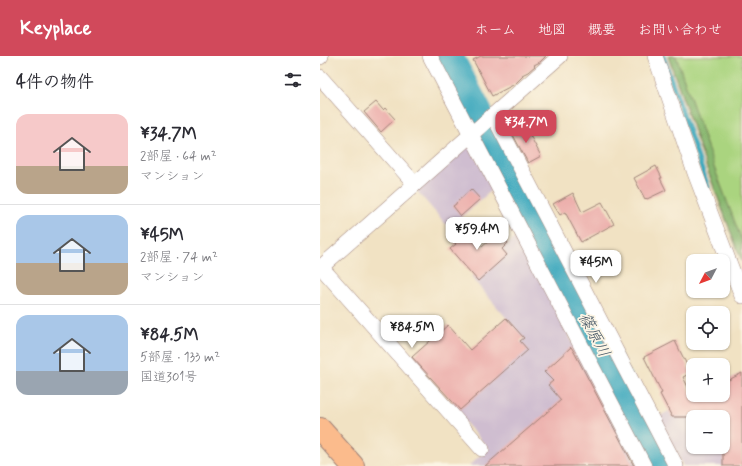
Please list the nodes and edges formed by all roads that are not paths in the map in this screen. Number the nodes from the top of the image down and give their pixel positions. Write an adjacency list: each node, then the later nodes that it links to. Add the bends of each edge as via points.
1 (430, 56): 6 (street)
2 (655, 56): 9 (street, via 695,173)
3 (552, 59): 5 (street)
4 (320, 77): 7 (street)
5 (491, 116): 6 (street); 14 (street)
6 (474, 132): 7 (street); 13 (street)
7 (415, 184): 8 (street)
8 (321, 268): 11 (street)
9 (742, 296)
10 (320, 429): 12 (highway)
11 (482, 449)
12 (353, 466)
13 (644, 466)
14 (676, 466)

